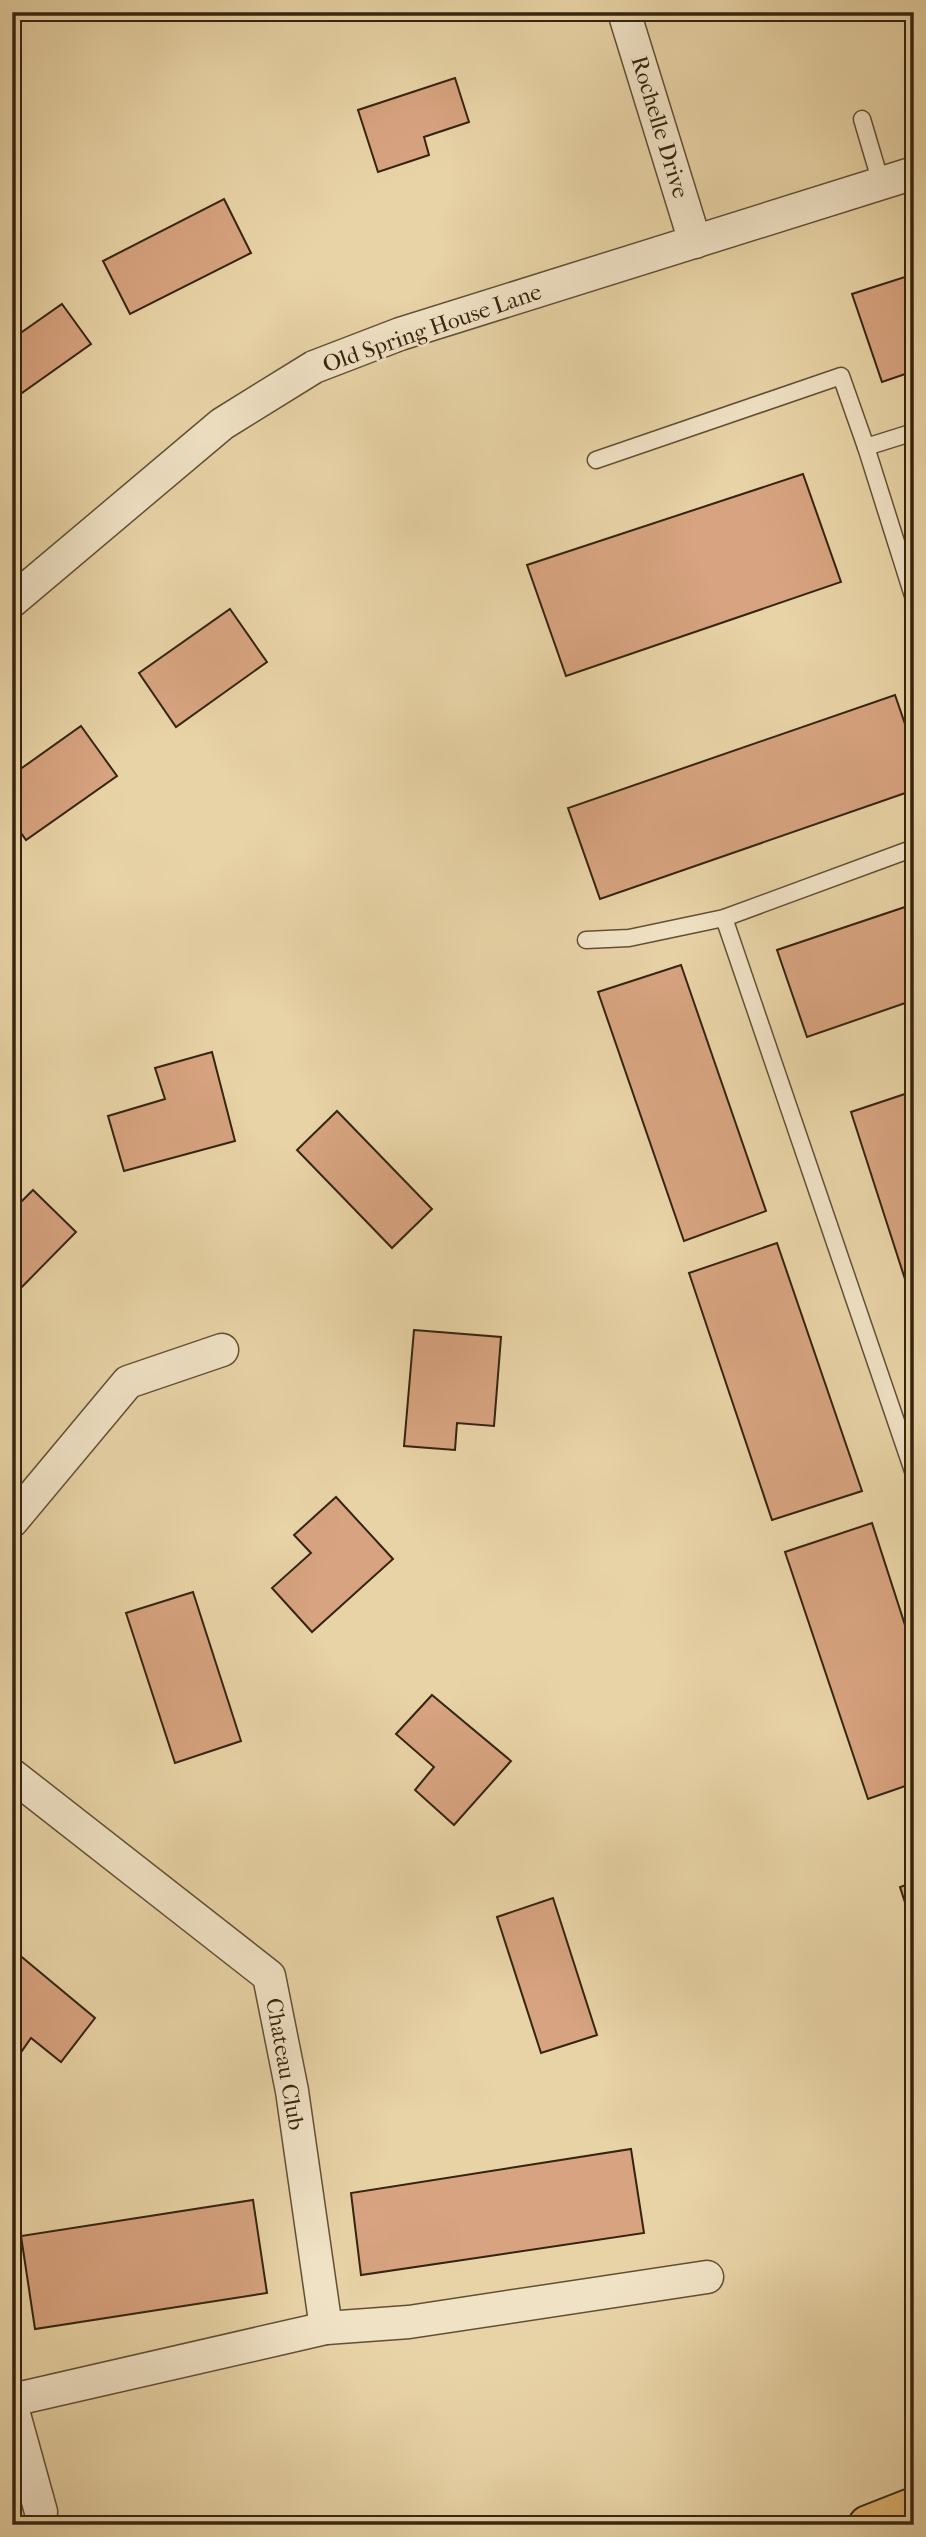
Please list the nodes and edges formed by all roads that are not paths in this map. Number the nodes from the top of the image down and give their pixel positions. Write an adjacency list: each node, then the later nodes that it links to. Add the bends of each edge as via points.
1 (624, 12): 5 (street, Rochelle Drive)
2 (862, 119): 4 (lane)
3 (914, 173): 4 (street, Old Spring House Lane)
4 (881, 183): 5 (street, Old Spring House Lane)
5 (695, 242): 10 (street, Old Spring House Lane, via 400,334 314,367 222,424)
6 (914, 432): 7 (lane)
7 (866, 447): 8 (lane, via 841,376); 9 (lane)
8 (596, 460)
9 (914, 599)
10 (12, 601)
11 (914, 848): 12 (lane)
12 (724, 918): 13 (lane, via 656,933); 15 (lane)
13 (586, 940)
14 (222, 1350): 16 (street, via 128,1382)
15 (914, 1474)
16 (12, 1521)
17 (12, 1775): 19 (street, Chateau Club, via 269,1976 292,2091)
18 (707, 2277): 19 (street, via 409,2322)
19 (326, 2328): 20 (street)
20 (12, 2400)
21 (12, 2407): 23 (street)
22 (914, 2507): 24 (highway)
23 (41, 2512)
24 (868, 2525)

